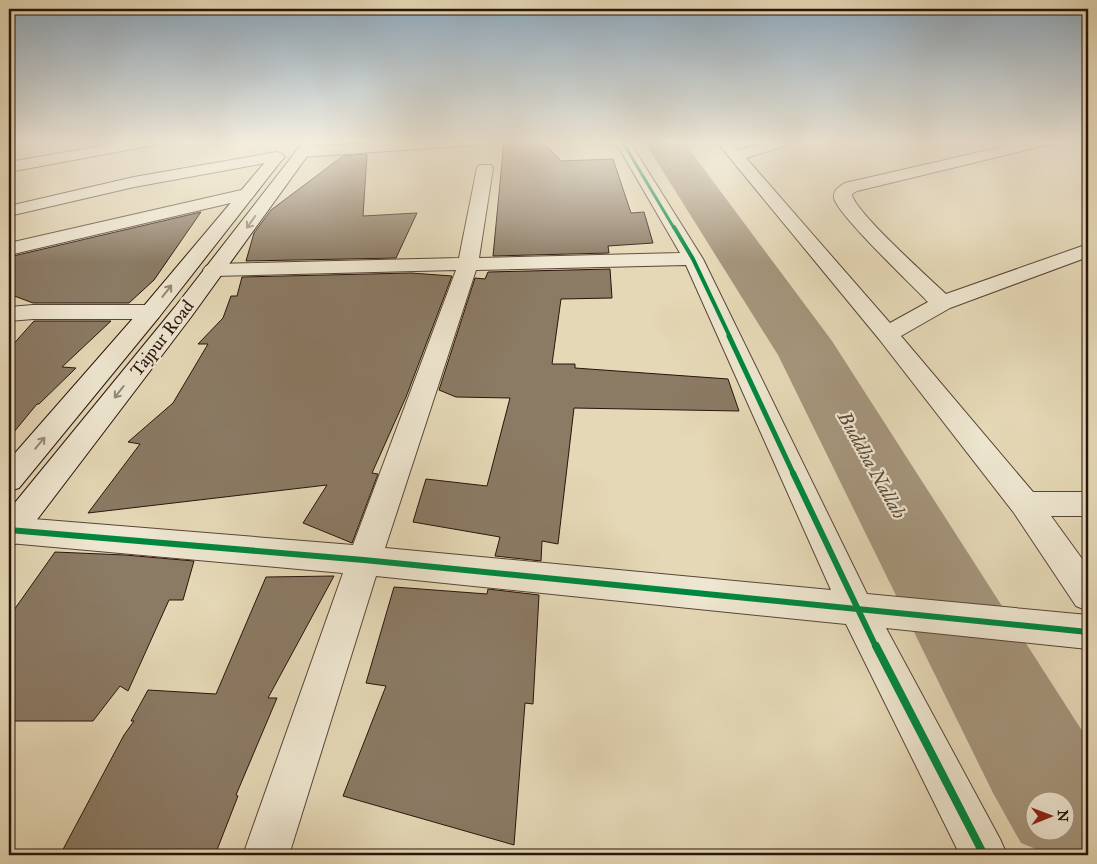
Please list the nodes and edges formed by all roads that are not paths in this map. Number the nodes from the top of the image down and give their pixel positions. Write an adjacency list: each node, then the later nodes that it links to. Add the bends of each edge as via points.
1 (137, 181): 9 (street)
2 (260, 181): 8 (street, Tajpur Road)
3 (274, 181): 14 (street, Tajpur Road, one-way to 14, via 238,240)
4 (477, 181): 13 (street)
5 (646, 181): 12 (street)
6 (757, 181): 18 (street)
7 (875, 181): 15 (street, via 851,187 843,192 843,200)
8 (246, 194): 10 (street); 16 (street, Tajpur Road, one-way to 8)
9 (9, 212)
10 (9, 249)
11 (1088, 250): 15 (street)
12 (693, 258): 13 (street); 25 (street)
13 (468, 264): 14 (street); 23 (street)
14 (213, 270): 22 (street, Tajpur Road, one-way to 22)
15 (942, 303): 18 (street)
16 (152, 312): 17 (street); 19 (street, Tajpur Road, one-way to 16)
17 (9, 314)
18 (887, 334): 20 (street)
19 (9, 480)
20 (1025, 504): 21 (street); 24 (street)
21 (1088, 504)
22 (9, 531): 23 (street)
23 (364, 560): 25 (street); 27 (street)
24 (1088, 595)
25 (857, 610): 26 (street); 28 (street)
26 (1081, 631)
27 (266, 855)
28 (984, 855)

